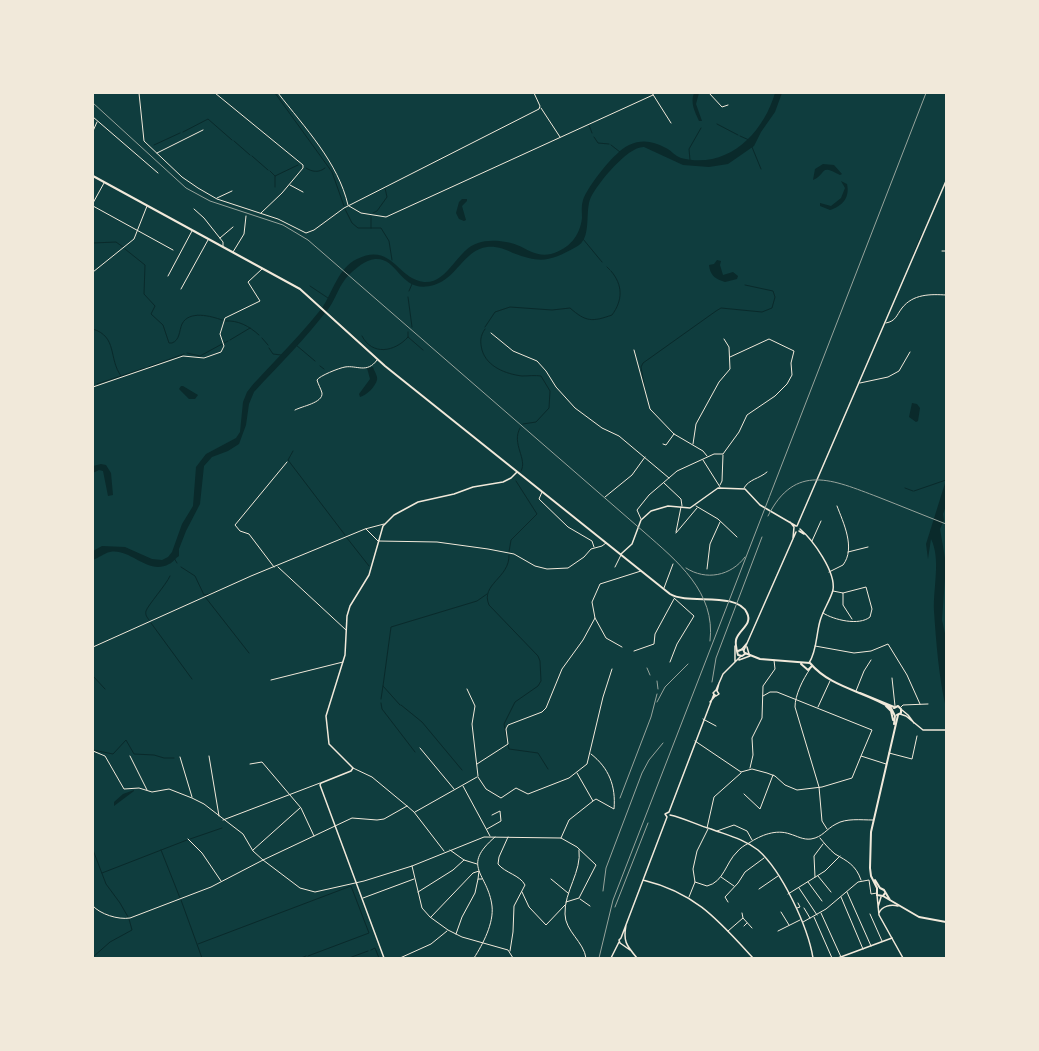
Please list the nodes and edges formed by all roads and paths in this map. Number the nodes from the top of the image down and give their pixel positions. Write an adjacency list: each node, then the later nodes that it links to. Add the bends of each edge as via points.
1 (139, 93): 15 (street, via 143,137 146,144)
2 (215, 93): 20 (street, via 303,165)
3 (278, 93): 27 (street, via 335,168)
4 (534, 93): 8 (street)
5 (709, 93): 7 (street, via 722,107)
6 (652, 94): 11 (street); 14 (street)
7 (728, 105)
8 (540, 107): 14 (street); 27 (street)
9 (93, 117): 10 (street)
10 (98, 121): 13 (street); 16 (street)
11 (671, 124)
12 (202, 130): 15 (street)
13 (93, 131)
14 (560, 137): 27 (street, via 386,217 358,212)
15 (156, 153): 23 (street, via 190,184)
16 (158, 173)
17 (93, 176): 19 (main road)
18 (946, 181): 46 (street)
19 (105, 182): 24 (street); 26 (main road)
20 (289, 185): 22 (street); 29 (street)
21 (232, 191): 23 (street)
22 (302, 192)
23 (217, 199): 29 (street)
24 (93, 203)
25 (93, 206): 32 (street)
26 (148, 206): 32 (street); 33 (main road)
27 (348, 206): 29 (street, via 314,230 305,233 278,219)
28 (194, 209): 34 (street)
29 (261, 214)
30 (246, 216): 40 (street, via 244,234)
31 (233, 227): 34 (street)
32 (138, 230): 37 (street); 42 (street, via 134,239)
33 (193, 230): 35 (main road); 43 (street)
34 (220, 238): 36 (street)
35 (208, 239): 36 (main road); 44 (street)
36 (223, 247): 40 (main road)
37 (173, 250)
38 (942, 251): 39 (street)
39 (946, 251)
40 (233, 253): 41 (main road)
41 (262, 268): 52 (main road, via 307,296); 54 (street, via 248,281 260,301 224,319 220,334 224,346 221,352 204,358 183,356)
42 (93, 272)
43 (168, 276)
44 (181, 289)
45 (946, 295): 46 (street, via 931,293 918,297 902,307 895,319)
46 (885, 323): 53 (street)
47 (491, 333): 61 (street, via 513,351 537,361 575,408)
48 (724, 339): 51 (street, via 729,347)
49 (634, 350): 56 (street, via 648,405)
50 (910, 352): 53 (street, via 899,371 888,377)
51 (730, 357): 58 (street, via 730,369 719,382 696,424); 59 (street, via 769,339 794,351 790,363 792,376 788,384 747,415 739,432)
52 (377, 359): 55 (street, via 362,369 344,367 320,376 317,380 322,392 320,398); 64 (main road)
53 (860, 382): 81 (street)
54 (93, 387)
55 (295, 410)
56 (674, 434): 57 (street, via 666,445); 58 (street)
57 (663, 444)
58 (693, 445): 60 (street)
59 (723, 454): 60 (street); 68 (street)
60 (708, 456): 62 (street)
61 (646, 457): 66 (street); 71 (street, via 632,475)
62 (703, 460): 66 (street, via 680,469); 68 (street)
63 (287, 462): 92 (street, via 235,525 240,531 249,534)
64 (518, 472): 70 (main road); 79 (street, via 503,482 418,502 394,515)
65 (767, 472): 69 (street, via 749,481)
66 (669, 478): 67 (street)
67 (664, 482): 74 (street, via 680,497); 76 (street, via 640,505 637,510)
68 (720, 487): 69 (street); 72 (street)
69 (744, 488): 81 (street, via 764,508)
70 (543, 492): 85 (main road); 87 (street, via 539,499 568,527 592,541)
71 (605, 496)
72 (696, 505): 74 (street, via 690,508); 75 (street)
73 (837, 506): 88 (street, via 847,537)
74 (682, 507): 75 (street, via 676,533); 76 (street, via 656,509)
75 (697, 508): 77 (street)
76 (641, 520): 89 (street, via 632,544)
77 (720, 521): 82 (street); 94 (street, via 710,544)
78 (821, 521): 84 (street)
79 (384, 524): 80 (street); 83 (street)
80 (365, 529): 83 (street); 91 (street)
81 (797, 529): 84 (street); 106 (street)
82 (737, 537)
83 (378, 540): 87 (street, via 437,542 488,549 514,554 535,566 549,569 568,568); 104 (street, via 368,575 350,606)
84 (812, 541): 96 (street)
85 (606, 543): 87 (street); 89 (main road)
86 (868, 546): 88 (street)
87 (594, 547)
88 (848, 552): 96 (street, via 843,565)
89 (621, 555): 93 (street); 95 (main road)
90 (673, 564): 97 (street)
91 (278, 566): 92 (street); 104 (street)
92 (274, 567): 110 (street)
93 (615, 567)
94 (707, 568)
95 (641, 571): 97 (main road); 102 (street, via 600,584 592,602)
96 (829, 572): 98 (street, via 833,583)
97 (664, 589): 100 (main road)
98 (832, 591): 99 (street); 101 (street)
99 (843, 593): 103 (street, via 843,605); 103 (street, via 866,587 872,610 870,617 865,620)
100 (674, 597): 105 (main road, via 728,601 746,611 746,627); 112 (street, via 655,634 654,644); 121 (street, via 694,616 677,644)
101 (823, 613): 103 (street, via 836,620); 109 (street)
102 (595, 618): 111 (street, via 606,638); 162 (street, via 578,648 562,669 545,709 507,726 508,744)
103 (852, 620)
104 (347, 630): 120 (street)
105 (735, 641): 108 (main road); 113 (main road)
106 (748, 641): 107 (street); 113 (street)
107 (747, 644): 113 (street); 115 (street)
108 (735, 645): 113 (main road); 119 (street)
109 (815, 646): 116 (street); 137 (street, via 854,653 871,651 888,644 907,675)
110 (93, 647)
111 (622, 648)
112 (634, 651)
113 (742, 651): 114 (main road); 114 (main road); 115 (main road)
114 (740, 656): 119 (street)
115 (751, 656): 117 (main road); 119 (street)
116 (812, 657): 122 (street); 123 (street)
117 (774, 660): 122 (main road); 134 (street, via 775,669 764,683)
118 (871, 660): 131 (street)
119 (736, 661): 130 (street, via 720,679)
120 (343, 662): 127 (street); 164 (street, via 326,716 329,744)
121 (670, 662)
122 (807, 666): 123 (main road); 123 (main road); 125 (street)
123 (811, 667): 125 (street); 128 (main road)
124 (612, 669): 155 (street)
125 (805, 676): 135 (street)
126 (892, 678): 139 (street)
127 (271, 680)
128 (830, 681): 131 (main road); 140 (street)
129 (467, 689): 162 (street, via 476,706 472,724)
130 (717, 690): 133 (street); 133 (street, via 718,694)
131 (856, 692): 132 (main road)
132 (859, 693): 136 (main road); 139 (main road)
133 (714, 695): 145 (street)
134 (763, 696): 135 (street, via 773,691); 165 (street, via 762,720 752,738 753,757)
135 (796, 699): 140 (street); 172 (street, via 796,711)
136 (884, 704): 142 (main road); 146 (main road, via 891,711)
137 (920, 704): 138 (street); 141 (street, via 903,705)
138 (928, 704)
139 (895, 707): 141 (main road); 142 (main road)
140 (817, 708): 159 (street, via 872,730)
141 (901, 709): 144 (main road); 147 (street)
142 (893, 710): 143 (main road)
143 (894, 714): 144 (main road); 146 (main road)
144 (899, 714): 147 (street, via 906,716); 149 (main road)
145 (703, 719): 148 (street); 152 (street)
146 (894, 723): 149 (main road)
147 (915, 724): 150 (street, via 923,730)
148 (716, 726)
149 (894, 729): 156 (main road)
150 (946, 730)
151 (917, 736): 156 (street, via 912,758)
152 (695, 741): 167 (street); 184 (street)
153 (420, 748): 173 (street)
154 (93, 752): 174 (street, via 105,756 124,789 139,788)
155 (590, 753): 166 (street, via 588,763); 179 (street, via 602,764 612,779 614,809)
156 (888, 753): 163 (main road)
157 (130, 756): 174 (street)
158 (209, 756): 187 (street)
159 (861, 756): 163 (street); 172 (street, via 852,778)
160 (180, 757): 178 (street)
161 (250, 764): 175 (street, via 262,762)
162 (477, 764): 169 (street)
163 (886, 764): 190 (main road)
164 (353, 768): 170 (street); 181 (street, via 372,777)
165 (750, 769): 167 (street); 168 (street)
166 (577, 772): 169 (street, via 569,778 528,794 516,788 501,798 486,789); 177 (street)
167 (742, 772): 192 (street, via 714,797)
168 (773, 775): 172 (street, via 785,785 797,790); 176 (street, via 760,809)
169 (478, 776): 171 (street)
170 (320, 783): 175 (street); 191 (street)
171 (463, 785): 173 (street); 193 (street)
172 (819, 787): 194 (street, via 822,821)
173 (455, 789): 183 (street)
174 (147, 791): 178 (street, via 169,788)
175 (289, 794): 182 (street); 189 (street)
176 (744, 794)
177 (590, 796): 179 (street); 180 (street)
178 (192, 798): 187 (street)
179 (596, 799): 180 (street)
180 (593, 801): 202 (street, via 569,820)
181 (407, 806): 183 (street); 191 (street, via 384,819 357,818)
182 (301, 808): 196 (street); 211 (street)
183 (414, 812): 212 (street)
184 (668, 812): 186 (street); 188 (street, via 665,814)
185 (492, 815): 193 (street, via 500,811 501,821)
186 (670, 815): 188 (street); 192 (street)
187 (219, 817): 189 (street)
188 (667, 817): 229 (street)
189 (222, 820): 211 (street, via 246,837)
190 (873, 820): 194 (street, via 844,821); 220 (main road)
191 (335, 826): 196 (street); 234 (street)
192 (708, 828): 195 (street); 232 (street, via 693,869)
193 (487, 829): 197 (street)
194 (827, 829): 201 (street)
195 (717, 832): 204 (street, via 734,825 747,831); 208 (street)
196 (314, 836): 215 (street)
197 (489, 837): 198 (street); 206 (street); 209 (street)
198 (495, 837): 199 (street); 206 (street)
199 (505, 837): 200 (street); 205 (street)
200 (508, 837): 202 (street); 205 (street)
201 (819, 837): 204 (street, via 804,839 778,832); 207 (street)
202 (561, 838): 210 (street)
203 (188, 839): 231 (street, via 202,853)
204 (753, 840): 208 (street)
205 (506, 841): 241 (street, via 498,864 524,882)
206 (488, 843): 217 (street, via 480,852)
207 (824, 843): 213 (street); 224 (street, via 814,856)
208 (748, 844): 214 (street); 223 (street, via 737,852)
209 (449, 849): 212 (street); 216 (street)
210 (579, 850): 245 (street); 252 (street, via 596,865)
211 (253, 851): 215 (street)
212 (444, 851): 218 (street)
213 (840, 856): 222 (street); 230 (street, via 857,869)
214 (764, 858): 221 (street); 235 (street, via 745,872)
215 (263, 860): 231 (street); 234 (street, via 308,891 317,892)
216 (464, 860): 217 (street); 240 (street)
217 (478, 864): 219 (street)
218 (412, 866): 225 (street); 234 (street)
219 (479, 871): 226 (street); 227 (street); 271 (street, via 473,873)
220 (871, 874): 237 (main road); 239 (main road)
221 (778, 876): 238 (street); 246 (street)
222 (817, 876): 224 (street); 242 (street)
223 (721, 877): 232 (street, via 707,886); 235 (street)
224 (815, 877): 233 (street)
225 (414, 878): 240 (street); 251 (street)
226 (478, 879): 227 (street); 284 (street, via 475,893)
227 (482, 879): 290 (street, via 492,905 492,917)
228 (551, 879): 245 (street)
229 (643, 880): 249 (street, via 672,888); 285 (street)
230 (861, 880): 243 (street); 247 (street, via 869,880 871,894)
231 (222, 882): 258 (street, via 126,918 103,914)
232 (695, 882): 249 (street)
233 (808, 882): 236 (street); 253 (street)
234 (356, 883): 251 (street)
235 (734, 886): 254 (street, via 725,897)
236 (799, 887): 246 (street); 268 (street)
237 (880, 888): 239 (main road); 244 (main road)
238 (759, 889)
239 (878, 890): 247 (main road)
240 (418, 892): 271 (street, via 422,908)
241 (522, 892): 256 (street, via 528,908 546,924); 296 (street, via 514,906 514,932)
242 (831, 892)
243 (847, 892): 250 (street); 292 (street)
244 (885, 892): 248 (main road); 255 (main road)
245 (569, 894): 256 (street)
246 (788, 894): 262 (street)
247 (877, 894): 248 (main road); 263 (street)
248 (882, 896): 255 (main road); 263 (street)
249 (689, 897): 282 (street)
250 (840, 897): 266 (street); 294 (street)
251 (362, 898): 298 (street)
252 (579, 898): 256 (street); 259 (street)
253 (822, 901)
254 (728, 902)
255 (892, 902): 260 (main road)
256 (566, 903): 302 (street, via 567,922)
257 (798, 903): 262 (street, via 800,907)
258 (93, 906)
259 (590, 906)
260 (898, 906): 269 (street, via 891,904 883,908); 275 (main road, via 919,917)
261 (804, 908): 273 (street)
262 (796, 909): 277 (street)
263 (878, 909): 269 (street)
264 (781, 912): 279 (street)
265 (742, 913): 272 (street)
266 (820, 913): 268 (street); 297 (street)
267 (870, 914): 289 (street)
268 (817, 915): 270 (street)
269 (879, 915): 286 (street)
270 (813, 917): 273 (street); 307 (street)
271 (430, 918): 281 (street)
272 (743, 918): 276 (street); 282 (street)
273 (811, 918): 277 (street)
274 (800, 920): 279 (street)
275 (945, 922)
276 (747, 923): 278 (street); 280 (street)
277 (803, 923): 306 (street)
278 (744, 926)
279 (789, 926): 283 (street)
280 (752, 928)
281 (448, 930): 284 (street); 299 (street, via 431,944)
282 (728, 931): 305 (street)
283 (778, 931)
284 (456, 934): 290 (street)
285 (623, 938): 287 (street); 288 (street)
286 (892, 938): 289 (street); 309 (street)
287 (619, 942): 291 (street); 293 (street)
288 (625, 942): 291 (street); 295 (street)
289 (882, 942): 292 (street)
290 (482, 944): 296 (street); 300 (street)
291 (622, 944): 293 (street); 295 (street)
292 (871, 946): 294 (street)
293 (616, 948): 303 (street)
294 (863, 949): 297 (street)
295 (630, 950): 304 (street)
296 (509, 951): 301 (street)
297 (842, 957): 308 (street)
298 (384, 958)
299 (400, 958)
300 (474, 958)
301 (513, 958)
302 (586, 958)
303 (611, 958)
304 (637, 958)
305 (754, 958)
306 (813, 958)
307 (832, 958)
308 (838, 958)
309 (903, 958)

